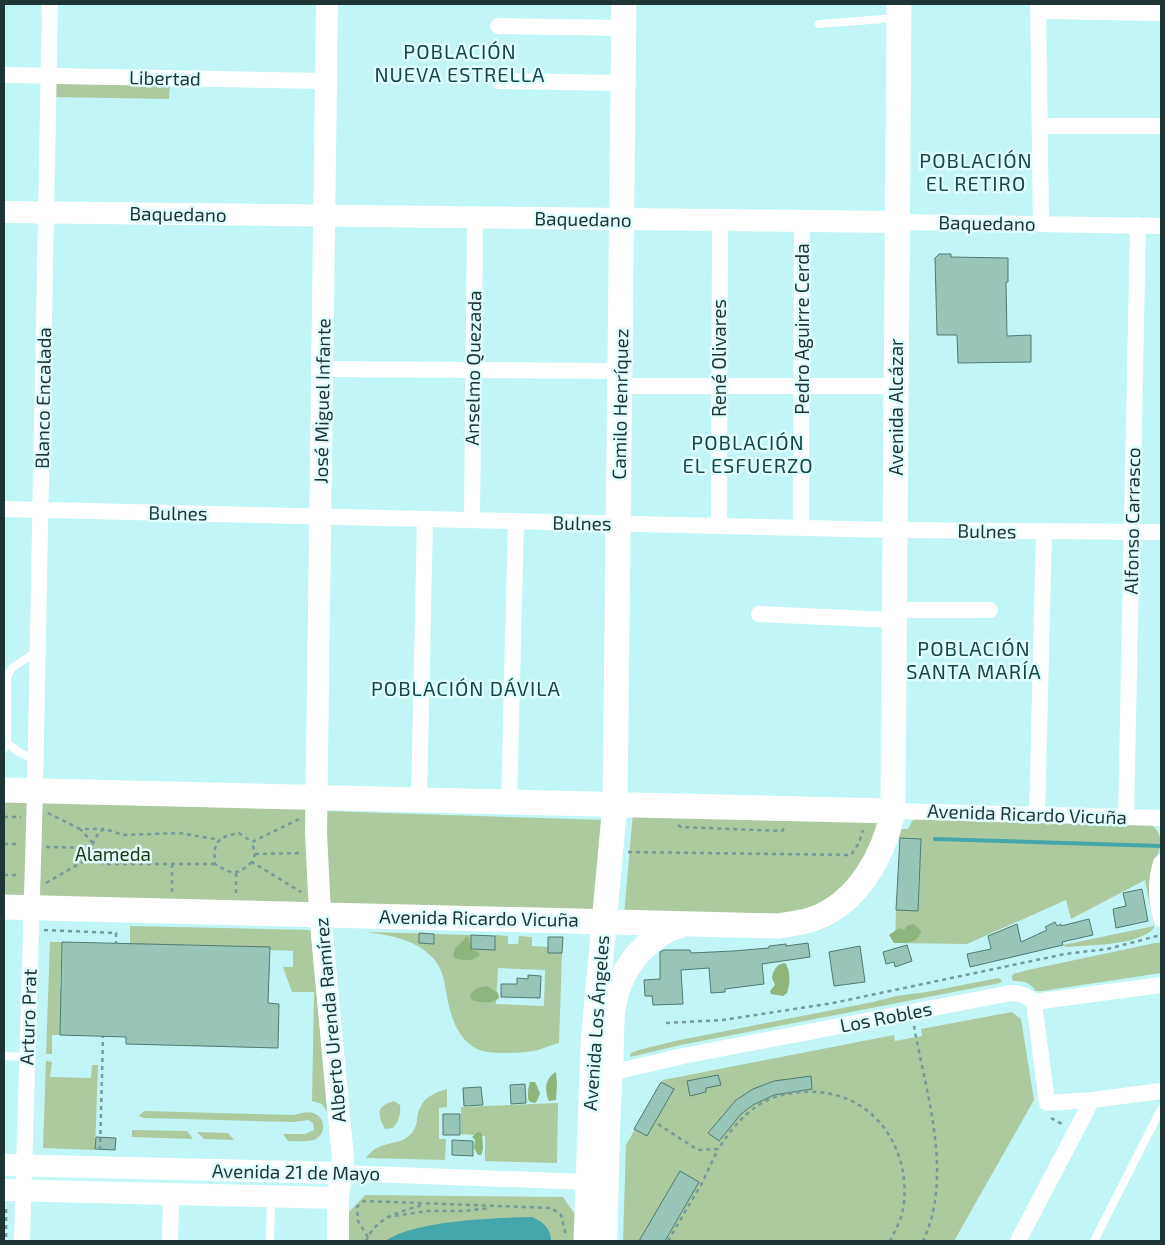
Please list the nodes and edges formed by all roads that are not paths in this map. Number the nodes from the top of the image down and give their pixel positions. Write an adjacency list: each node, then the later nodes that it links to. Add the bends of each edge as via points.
1 (50, 4): 10 (street, Blanco Encalada)
2 (327, 4): 11 (street, José Miguel Infante)
3 (1038, 8): 5 (street); 14 (street)
4 (899, 11): 7 (lane); 23 (main road, Avenida Alcázar)
5 (1161, 13)
6 (624, 16): 8 (street); 13 (main road, Camilo Henríquez)
7 (819, 24)
8 (498, 26)
9 (4, 75): 10 (street, Libertad)
10 (49, 76): 11 (street, Libertad); 17 (street, Blanco Encalada)
11 (326, 81): 18 (street, José Miguel Infante)
12 (499, 81): 13 (street)
13 (624, 83): 20 (main road, Camilo Henríquez)
14 (1040, 126): 15 (street); 24 (street)
15 (1161, 126)
16 (4, 212): 17 (street, Baquedano)
17 (46, 212): 18 (street, Baquedano); 34 (street, Blanco Encalada)
18 (324, 216): 19 (street, Baquedano); 27 (street, José Miguel Infante)
19 (475, 217): 20 (street, Baquedano); 28 (street, Anselmo Quezada)
20 (622, 219): 21 (street, Baquedano); 29 (main road, Camilo Henríquez)
21 (720, 220): 22 (street, Baquedano); 30 (street, René Olivares)
22 (802, 221): 23 (street, Baquedano); 31 (street, Pedro Aguirre Cerda)
23 (897, 222): 24 (street, Baquedano); 32 (main road, Avenida Alcázar)
24 (1041, 224): 25 (street, Baquedano)
25 (1138, 226): 26 (street, Baquedano); 44 (street, Alfonso Carrasco)
26 (1161, 226)
27 (323, 369): 28 (street); 35 (street, José Miguel Infante)
28 (473, 370): 29 (street); 37 (street, Anselmo Quezada)
29 (620, 378): 30 (street); 39 (main road, Camilo Henríquez)
30 (719, 386): 31 (street); 40 (street, René Olivares)
31 (802, 386): 32 (street); 41 (street, Pedro Aguirre Cerda)
32 (896, 386): 42 (main road, Avenida Alcázar)
33 (4, 509): 34 (street, Bulnes)
34 (41, 510): 35 (street, Bulnes); 49 (street, Blanco Encalada)
35 (320, 516): 36 (street, Bulnes); 53 (street, José Miguel Infante)
36 (425, 519): 37 (street, Bulnes); 54 (street)
37 (472, 519): 38 (street, Bulnes)
38 (516, 521): 39 (street, Bulnes); 56 (street)
39 (618, 523): 40 (street, Bulnes); 57 (main road, Camilo Henríquez)
40 (719, 526): 41 (street, Bulnes)
41 (801, 528): 42 (street, Bulnes)
42 (895, 530): 43 (street, Bulnes); 48 (main road, Avenida Alcázar)
43 (1044, 532): 44 (street, Bulnes); 59 (street)
44 (1132, 532): 45 (street, Bulnes); 60 (street, Alfonso Carrasco)
45 (1161, 532)
46 (990, 610): 48 (street)
47 (759, 614): 48 (street)
48 (894, 615): 58 (main road, Avenida Alcázar)
49 (38, 650): 50 (lane, via 12,668 7,677); 51 (street, Blanco Encalada)
50 (5, 746): 51 (lane)
51 (36, 760): 55 (street, Blanco Encalada)
52 (4, 790): 55 (main road, Avenida Ricardo Vicuña)
53 (316, 798): 54 (main road, Avenida Ricardo Vicuña); 55 (main road, Avenida Ricardo Vicuña); 63 (street, Alberto Urenda Ramírez)
54 (419, 800): 56 (main road, Avenida Ricardo Vicuña)
55 (40, 801): 65 (street, Arturo Prat)
56 (509, 802): 57 (main road, Avenida Ricardo Vicuña)
57 (615, 804): 58 (main road, Avenida Ricardo Vicuña); 67 (main road, Avenida Los Ángeles)
58 (893, 811): 59 (street, Avenida Ricardo Vicuña); 68 (main road, Avenida Ricardo Vicuña, via 883,845 868,874 851,894 828,912 778,926)
59 (1038, 815): 60 (street, Avenida Ricardo Vicuña)
60 (1126, 817): 61 (street, Avenida Ricardo Vicuña)
61 (1161, 818)
62 (1161, 863): 66 (street, via 1156,889)
63 (311, 906): 65 (main road, Avenida Ricardo Vicuña); 67 (main road, Avenida Ricardo Vicuña); 79 (street, Alberto Urenda Ramírez, via 343,1158)
64 (4, 907): 65 (main road, Avenida Ricardo Vicuña)
65 (31, 919): 72 (street, Arturo Prat)
66 (1161, 919)
67 (604, 921): 68 (main road, Avenida Ricardo Vicuña); 80 (main road, Avenida Los Ángeles, via 593,1043)
68 (685, 924): 73 (main road, Avenida Los Ángeles, via 648,944 635,956 625,973 616,992)
69 (1161, 985): 70 (street, Los Robles)
70 (1034, 1002): 73 (street, Los Robles, via 1020,993 1011,993 683,1056); 75 (street, via 1048,1103)
71 (4, 1056): 72 (lane)
72 (28, 1057): 77 (street, Arturo Prat)
73 (610, 1074): 90 (main road, Avenida Los Ángeles)
74 (1161, 1091): 75 (street)
75 (1092, 1100): 91 (street)
76 (1161, 1109): 92 (lane)
77 (14, 1166): 78 (street, Avenida 21 de Mayo); 81 (street, Arturo Prat)
78 (293, 1172): 79 (street, Avenida 21 de Mayo); 83 (street, via 296,1191)
79 (341, 1173): 80 (street, Avenida 21 de Mayo); 84 (street, Alberto Urenda Ramírez)
80 (587, 1182): 89 (main road, Avenida Los Ángeles)
81 (13, 1190): 82 (street, Avenida 21 de Mayo); 85 (street, Arturo Prat)
82 (171, 1194): 83 (street, Avenida 21 de Mayo); 86 (street)
83 (281, 1197): 84 (street, Avenida 21 de Mayo); 87 (lane)
84 (338, 1198): 88 (street, Alberto Urenda Ramírez)
85 (22, 1241)
86 (170, 1241)
87 (270, 1241)
88 (338, 1241)
89 (586, 1241)
90 (604, 1241)
91 (1018, 1241)
92 (1094, 1241)

